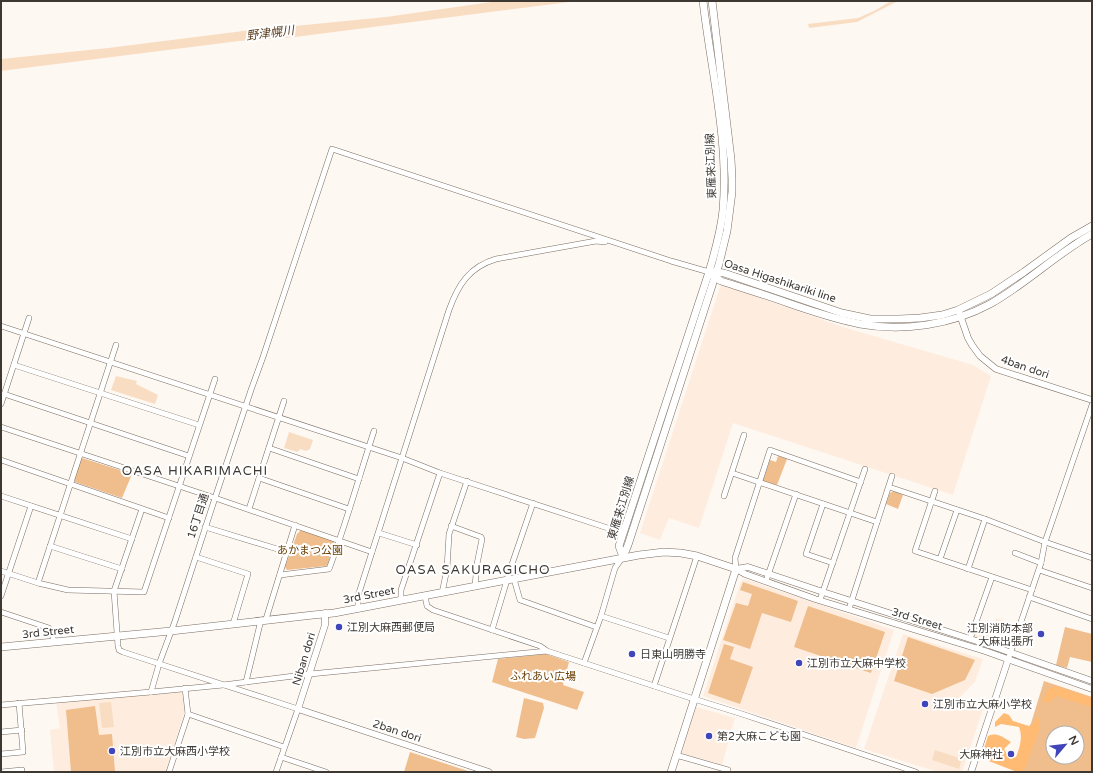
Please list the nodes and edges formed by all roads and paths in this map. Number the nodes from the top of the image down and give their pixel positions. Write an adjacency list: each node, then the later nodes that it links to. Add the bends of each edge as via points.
1 (703, 1): 6 (main road, 東雁来江別線, via 725,178)
2 (712, 1): 6 (main road, 東雁来江別線, via 732,179 727,231)
3 (1092, 226): 7 (main road, Oasa Higashikariki line, via 1070,238 991,294)
4 (1092, 234): 8 (main road, Oasa Higashikariki line, via 1011,291)
5 (615, 243): 6 (street); 23 (street, 16丁目通, via 332,149); 34 (street, via 596,242 496,259 480,265 469,274 454,297)
6 (714, 274): 7 (main road, Oasa Higashikariki line, via 724,273 842,313 865,318 920,318); 8 (main road, Oasa Higashikariki line, via 721,281 861,324 921,326); 70 (main road, 東雁来江別線); 81 (main road, 東雁来江別線)
7 (958, 310): 8 (street, 4ban dori)
8 (961, 317): 19 (street, 4ban dori, via 972,345 980,356 996,369)
9 (29, 318): 11 (street)
10 (1, 326): 11 (street)
11 (25, 334): 13 (street); 14 (street)
12 (116, 345): 13 (street)
13 (111, 362): 16 (street); 18 (street)
14 (14, 365): 16 (street); 17 (street)
15 (215, 379): 18 (street)
16 (100, 393): 25 (street); 26 (street)
17 (4, 394): 21 (street); 25 (street)
18 (210, 395): 23 (street); 26 (street)
19 (1092, 400)
20 (284, 401): 24 (street)
21 (1, 404)
22 (1092, 405): 73 (street)
23 (245, 407): 24 (street); 52 (street, 16丁目通)
24 (279, 418): 30 (street); 31 (street)
25 (90, 423): 32 (street); 33 (street)
26 (199, 426): 33 (street)
27 (1, 427): 32 (street)
28 (374, 431): 30 (street)
29 (744, 435): 38 (street)
30 (369, 447): 34 (street); 41 (street)
31 (269, 448): 40 (street); 41 (street)
32 (80, 454): 45 (street); 46 (street)
33 (189, 456): 46 (street)
34 (402, 458): 37 (street); 69 (street)
35 (1, 460): 45 (street)
36 (865, 469): 44 (street)
37 (440, 473): 42 (street); 74 (street)
38 (732, 473): 43 (street); 50 (street)
39 (892, 476): 47 (street)
40 (259, 478): 58 (street); 59 (street)
41 (359, 479): 59 (street)
42 (467, 481): 54 (street); 67 (street)
43 (759, 482): 44 (street, via 770,450); 49 (street); 86 (street, via 735,558)
44 (861, 482): 61 (street)
45 (70, 484): 57 (street); 62 (street)
46 (179, 486): 52 (street); 63 (street)
47 (889, 488): 53 (street); 65 (street)
48 (935, 491): 53 (street)
49 (796, 494): 55 (street); 92 (street)
50 (724, 496)
51 (2, 498): 56 (street)
52 (214, 498): 58 (street); 68 (street, 16丁目通)
53 (932, 502): 60 (street); 83 (street, via 915,551)
54 (533, 503): 70 (street); 95 (street)
55 (823, 504): 61 (street); 84 (street, via 806,554)
56 (31, 506): 62 (street); 91 (street)
57 (142, 508): 63 (street); 71 (street)
58 (249, 509): 66 (street)
59 (349, 509): 72 (street)
60 (957, 510): 64 (street); 83 (street)
61 (850, 513): 65 (street); 84 (street)
62 (60, 515): 71 (street); 75 (street)
63 (169, 518): 101 (street, via 144,592)
64 (985, 519): 73 (street); 88 (street)
65 (877, 522): 109 (street)
66 (295, 525): 72 (street); 76 (street)
67 (451, 526): 98 (street, via 482,539); 103 (street)
68 (205, 527): 76 (street); 80 (street, 16丁目通)
69 (378, 533): 74 (street); 77 (street)
70 (624, 533): 81 (main road, 東雁来江別線, via 619,546)
71 (132, 539): 87 (street)
72 (340, 540): 77 (street); 93 (street, via 330,569)
73 (1045, 542): 82 (street); 85 (street)
74 (416, 545): 107 (street, via 401,590)
75 (50, 546): 87 (street); 97 (street)
76 (287, 552): 93 (street)
77 (372, 552): 110 (street, via 358,596)
78 (1014, 553): 85 (street)
79 (696, 556): 81 (main road, 3rd Street, via 664,552); 86 (main road, 3rd Street); 122 (street)
80 (196, 557): 117 (street, via 248,574); 120 (street, 16丁目通)
81 (623, 557): 95 (main road, 3rd Street); 114 (street, via 615,568)
82 (1092, 558)
83 (940, 559): 88 (street)
84 (833, 563): 102 (street)
85 (1041, 563): 89 (street)
86 (736, 568): 92 (street, 3rd Street, via 748,567); 96 (street, 3rd Street); 139 (main road)
87 (122, 569): 101 (street)
88 (968, 569): 94 (street)
89 (1039, 570): 99 (street); 100 (street)
90 (1, 571): 91 (street)
91 (8, 573): 97 (street); 104 (street)
92 (769, 574): 96 (street); 102 (street, 3rd Street)
93 (280, 575): 116 (street)
94 (992, 577): 100 (street); 123 (street)
95 (511, 579): 98 (main road, 3rd Street); 118 (street, via 520,600); 119 (street)
96 (766, 582): 108 (street, 3rd Street)
97 (38, 583): 101 (street, via 68,590)
98 (475, 586): 103 (main road, 3rd Street)
99 (1092, 588)
100 (1032, 590): 106 (street)
101 (114, 591): 121 (street)
102 (823, 592): 108 (street); 109 (street, 3rd Street)
103 (442, 593): 105 (main road, 3rd Street)
104 (1, 596)
105 (425, 596): 107 (main road, 3rd Street); 119 (street, via 426,606 433,610)
106 (1029, 597): 115 (street); 127 (street)
107 (401, 600): 110 (main road, 3rd Street)
108 (820, 600): 111 (street, 3rd Street)
109 (851, 601): 111 (street); 123 (street, 3rd Street)
110 (358, 609): 113 (main road, 3rd Street)
111 (849, 609): 128 (street, 3rd Street)
112 (1, 612): 124 (street, via 49,628)
113 (325, 613): 116 (main road, 3rd Street); 131 (street, Niban dori)
114 (601, 616): 118 (street); 122 (street)
115 (1092, 619)
116 (264, 620): 117 (main road, 3rd Street); 133 (street)
117 (233, 624): 120 (main road, 3rd Street)
118 (596, 627): 129 (street)
119 (492, 630): 126 (street, via 540,646)
120 (171, 631): 121 (main road, 3rd Street); 130 (street, 16丁目通)
121 (118, 636): 124 (main road, 3rd Street); 130 (street, via 120,650)
122 (669, 638): 135 (street)
123 (970, 639): 127 (street, 3rd Street)
124 (54, 642): 125 (main road, 3rd Street)
125 (1, 647)
126 (547, 651): 129 (street); 131 (street)
127 (1010, 652): 128 (street); 132 (street, 3rd Street)
128 (1008, 660): 137 (street, 3rd Street); 159 (street)
129 (584, 663): 135 (street)
130 (159, 664): 134 (street); 138 (street, 16丁目通)
131 (310, 674): 133 (street); 142 (street, Niban dori)
132 (1092, 681)
133 (246, 682): 134 (street)
134 (222, 685): 136 (street); 142 (street)
135 (654, 686): 139 (street)
136 (185, 688): 138 (street); 143 (street)
137 (1092, 689)
138 (151, 692): 140 (street)
139 (694, 699): 148 (main road); 158 (street)
140 (19, 703): 141 (street); 144 (street)
141 (1, 704)
142 (298, 710): 146 (street); 155 (street, 2ban dori)
143 (188, 714): 146 (street); 152 (street)
144 (22, 730): 145 (street); 147 (street, via 23,752)
145 (1, 732)
146 (284, 747): 149 (street)
147 (1, 754)
148 (676, 755): 156 (main road); 157 (street)
149 (281, 757): 153 (street); 154 (street)
150 (22, 770): 151 (street)
151 (1, 772)
152 (169, 772)
153 (276, 772)
154 (326, 772)
155 (489, 772)
156 (671, 772)
157 (728, 772)
158 (916, 772)
159 (971, 772)

